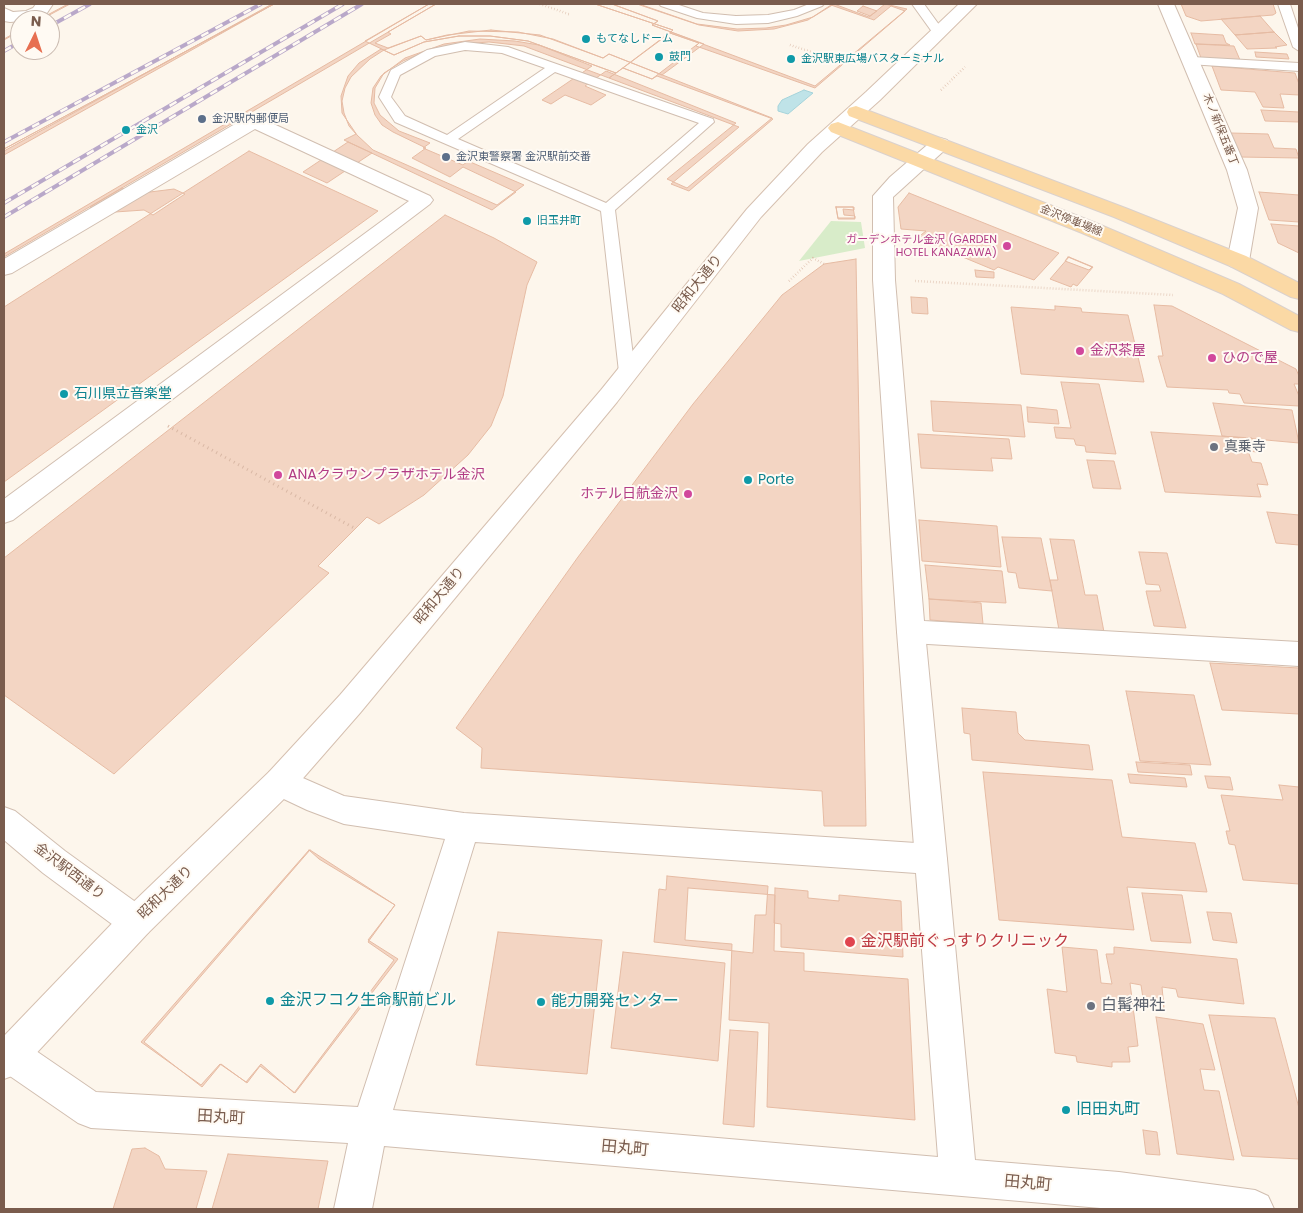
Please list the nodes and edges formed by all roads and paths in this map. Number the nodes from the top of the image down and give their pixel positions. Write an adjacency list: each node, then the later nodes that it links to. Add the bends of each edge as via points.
1 (45, 4): 9 (street, via 43,9 22,17)
2 (540, 4): 10 (path)
3 (665, 4): 4 (lane, via 700,16 736,20 768,19 797,13)
4 (818, 4)
5 (918, 4): 11 (lane)
6 (969, 4): 11 (street, 昭和大通り)
7 (1166, 4): 15 (street, 木ノ新保五番丁)
8 (1284, 4): 13 (lane)
9 (6, 12)
10 (571, 15)
11 (939, 33): 20 (street, 昭和大通り)
12 (790, 45): 14 (path)
13 (1299, 46)
14 (821, 55)
15 (1192, 61): 18 (lane); 26 (street, 木ノ新保五番丁, via 1248,208)
16 (554, 67): 22 (lane); 22 (lane, via 504,50 465,46 430,53 395,73 385,97 400,119); 25 (lane, via 708,122)
17 (965, 67): 19 (path)
18 (1299, 67)
19 (941, 90)
20 (856, 112): 21 (street, 昭和大通り); 23 (main road, 金沢停車場線)
21 (838, 128): 24 (main road, 金沢停車場線); 34 (street, 昭和大通り, via 754,213)
22 (448, 140): 25 (lane)
23 (940, 144): 24 (street); 26 (main road, 金沢停車場線)
24 (920, 161): 29 (street, via 883,196); 33 (main road, 金沢停車場線, via 1231,288)
25 (608, 209): 34 (lane)
26 (1238, 262): 31 (main road, 金沢停車場線)
27 (824, 264): 30 (path, via 813,258)
28 (4, 268): 35 (street, via 254,121 423,200)
29 (884, 280): 32 (path); 38 (street)
30 (789, 281)
31 (1299, 292)
32 (1176, 296)
33 (1299, 325)
34 (627, 372): 40 (street, 昭和大通り, via 350,704)
35 (142, 411): 36 (street); 37 (path)
36 (4, 513)
37 (356, 529)
38 (912, 632): 39 (street); 43 (street)
39 (1299, 654)
40 (280, 782): 42 (street, via 344,810); 44 (street, 昭和大通り)
41 (4, 821): 44 (street, 金沢駅西通り)
42 (464, 828): 43 (street); 46 (street)
43 (931, 859): 47 (street)
44 (136, 922): 45 (street, 昭和大通り)
45 (7, 1058): 46 (street, 田丸町, via 91,1110)
46 (370, 1126): 47 (street, 田丸町); 49 (street)
47 (958, 1178): 48 (street, 田丸町)
48 (1120, 1200): 50 (street, 田丸町)
49 (353, 1209)
50 (1255, 1209)

